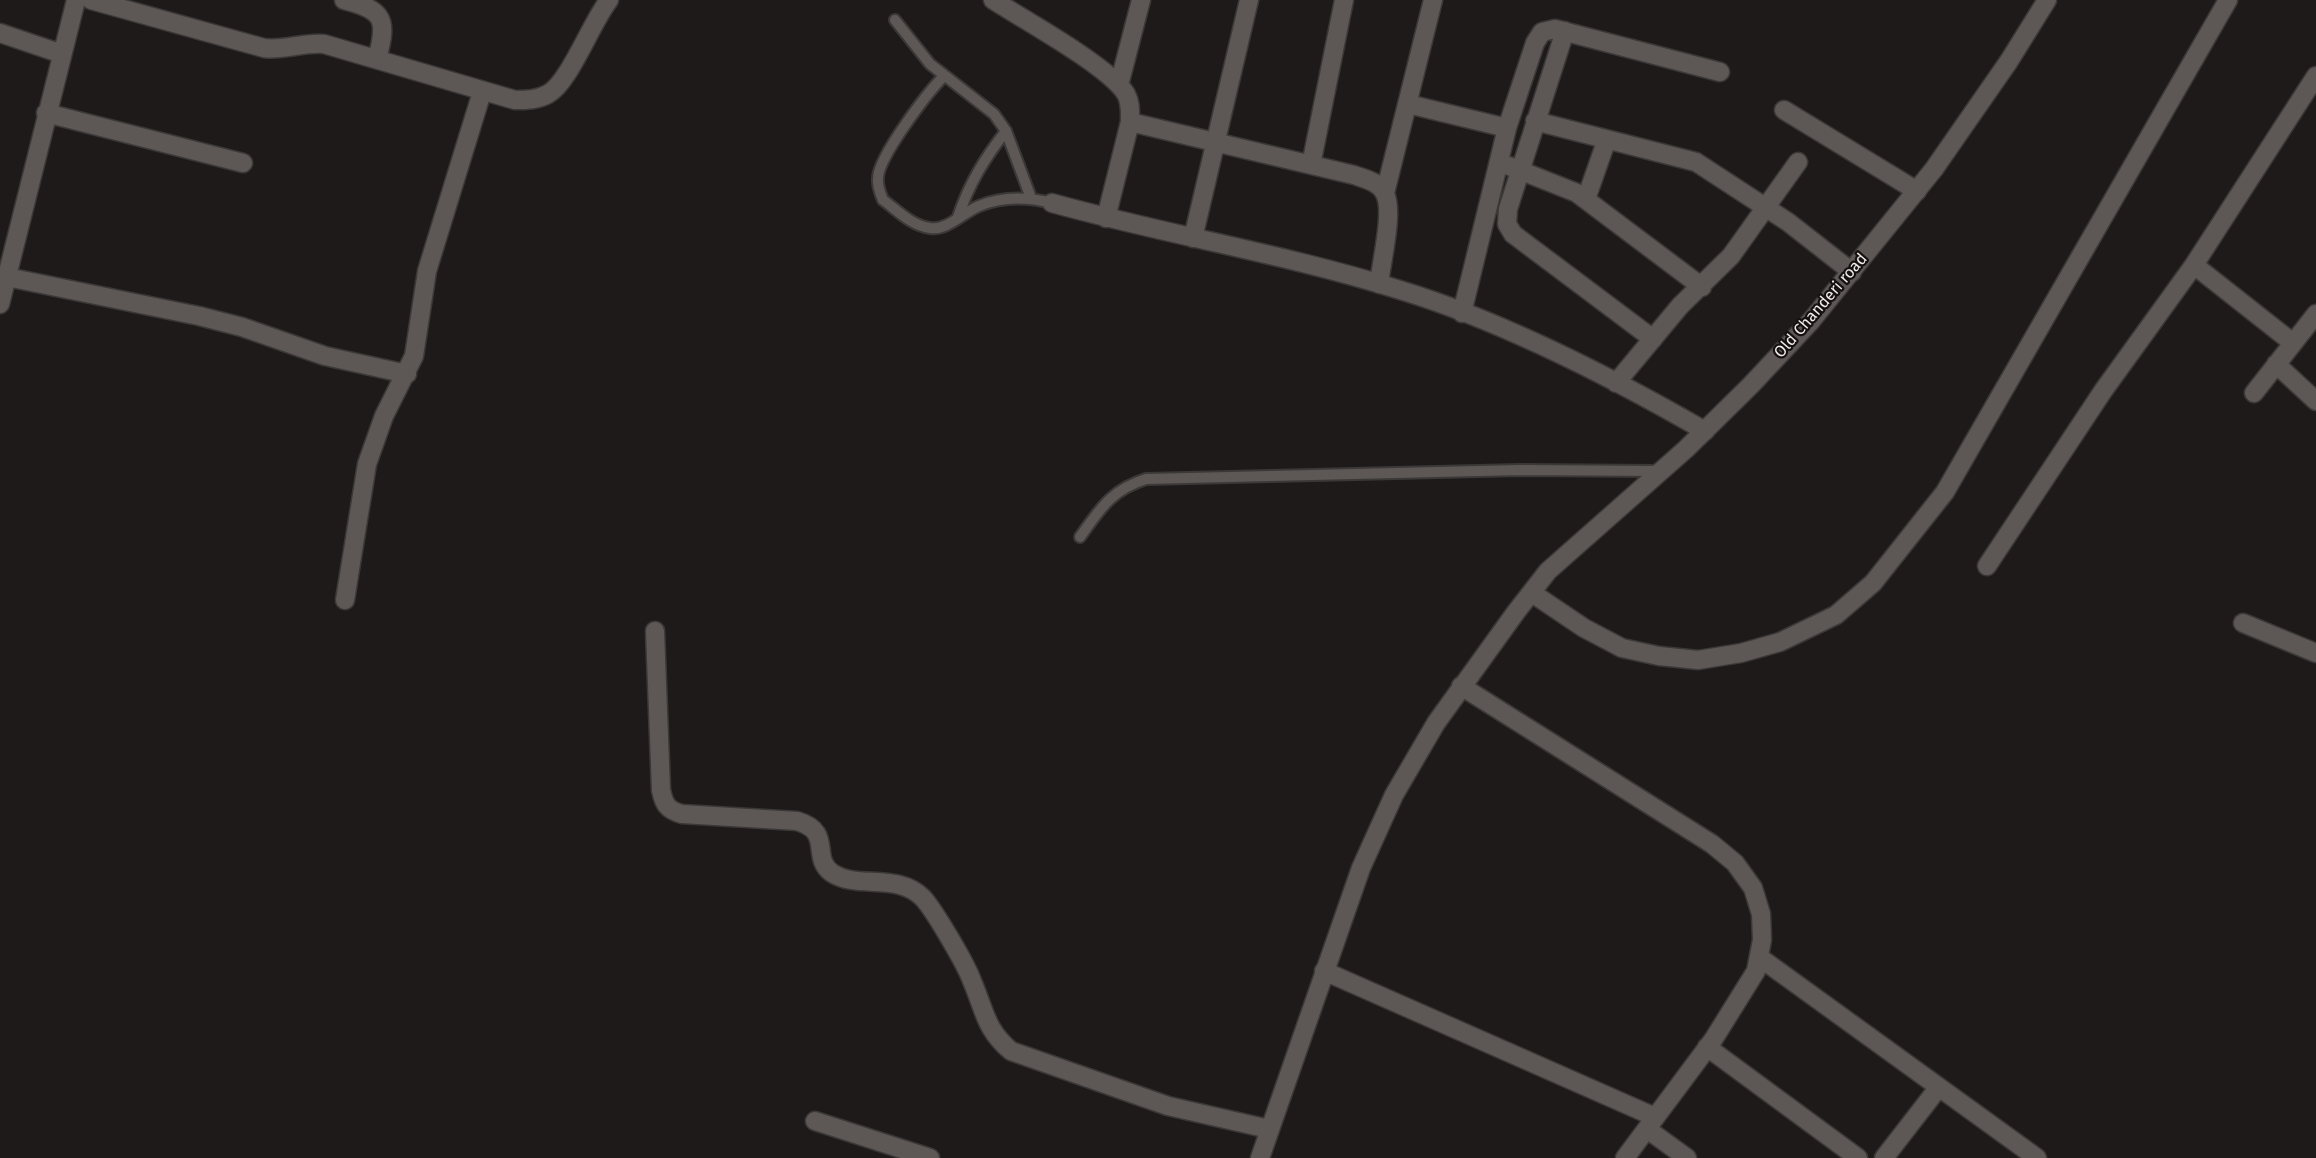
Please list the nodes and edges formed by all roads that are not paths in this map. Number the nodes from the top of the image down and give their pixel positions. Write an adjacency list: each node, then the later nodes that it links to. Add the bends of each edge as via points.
1 (76, 0): 15 (street)
2 (91, 0): 16 (street, via 264,48 277,50 307,42)
3 (344, 0): 16 (street, via 367,6 383,23)
4 (609, 0): 21 (street, via 586,34 562,82 549,94 515,100)
5 (993, 0): 20 (street)
6 (1141, 0): 20 (street)
7 (1249, 0): 29 (street)
8 (1344, 0): 34 (street)
9 (1433, 0): 22 (street)
10 (2047, 0): 36 (street, Old Chanderi road, via 2009,61)
11 (2228, 0): 64 (street, via 1945,492 1873,583 1836,615 1780,642 1741,653 1698,660 1659,656 1622,648 1584,628)
12 (895, 20): 18 (lane)
13 (1565, 31): 17 (street); 25 (street); 27 (street, via 1548,29 1539,37)
14 (0, 33): 15 (street)
15 (62, 54): 24 (street)
16 (377, 59): 21 (street)
17 (1720, 72)
18 (944, 76): 28 (lane, via 994,114); 42 (lane, via 929,91 884,161 878,177 879,190 882,200 918,226 933,229)
19 (2316, 76): 45 (street)
20 (1119, 85): 26 (street, via 1131,109)
21 (482, 92): 56 (street, via 427,272 420,329)
22 (1408, 104): 27 (street); 37 (street)
23 (1784, 110): 36 (street)
24 (46, 113): 32 (street); 47 (street)
25 (1535, 121): 30 (street); 35 (street)
26 (1130, 122): 29 (street); 43 (street)
27 (1507, 128): 33 (street)
28 (1006, 131): 38 (lane); 42 (lane, via 968,186)
29 (1216, 142): 34 (street); 44 (street)
30 (1606, 142): 39 (street); 41 (street, via 1696,162)
31 (1798, 162): 41 (street)
32 (243, 163)
33 (1498, 163): 35 (street); 51 (street)
34 (1311, 165): 37 (street, via 1374,183)
35 (1519, 170): 39 (street); 53 (street, via 1508,209 1509,230)
36 (1917, 190): 46 (street, Old Chanderi road)
37 (1385, 193): 48 (street, via 1388,207)
38 (1031, 198): 40 (lane); 42 (lane, via 980,205)
39 (1586, 199): 49 (street)
40 (1052, 203): 43 (street)
41 (1766, 207): 46 (street); 49 (street, via 1731,256)
42 (958, 217)
43 (1106, 218): 44 (street)
44 (1193, 238): 48 (street)
45 (2194, 265): 54 (street); 63 (street, via 2097,400)
46 (1852, 272): 60 (street, Old Chanderi road, via 1811,321)
47 (7, 277): 50 (street); 56 (street, via 199,316 326,356)
48 (1379, 284): 51 (street)
49 (1702, 287): 53 (street)
50 (0, 304)
51 (1462, 313): 57 (street)
52 (2316, 314): 54 (street)
53 (1653, 339): 57 (street)
54 (2304, 339): 55 (street)
55 (2276, 364): 58 (street); 59 (street)
56 (407, 374): 65 (street, via 384,416 367,464)
57 (1616, 382): 60 (street)
58 (2254, 393)
59 (2316, 401)
60 (1705, 431): 61 (street, Old Chanderi road)
61 (1660, 471): 62 (lane, via 1520,470 1146,479 1116,492); 64 (street, Old Chanderi road)
62 (1080, 537)
63 (1987, 566)
64 (1540, 582): 69 (street, Old Chanderi road)
65 (345, 600)
66 (2243, 623): 68 (street)
67 (655, 631): 76 (street, via 661,790 670,811 810,825 817,832 833,873 907,887 924,899 972,979 995,1037 1011,1051 1168,1106)
68 (2316, 653)
69 (1461, 686): 70 (street, via 1712,844 1735,863 1753,888 1761,914); 71 (street, Old Chanderi road, via 1394,795 1361,868)
70 (1759, 957): 72 (street, via 1756,972); 73 (street)
71 (1324, 971): 75 (street); 76 (street, Old Chanderi road)
72 (1707, 1047): 75 (street); 81 (street)
73 (1939, 1087): 82 (street); 83 (street)
74 (815, 1121): 77 (street)
75 (1651, 1123): 79 (street); 80 (street)
76 (1269, 1129): 78 (street, Old Chanderi road)
77 (930, 1158)
78 (1260, 1158)
79 (1626, 1158)
80 (1687, 1158)
81 (1858, 1158)
82 (1884, 1158)
83 (2037, 1158)

